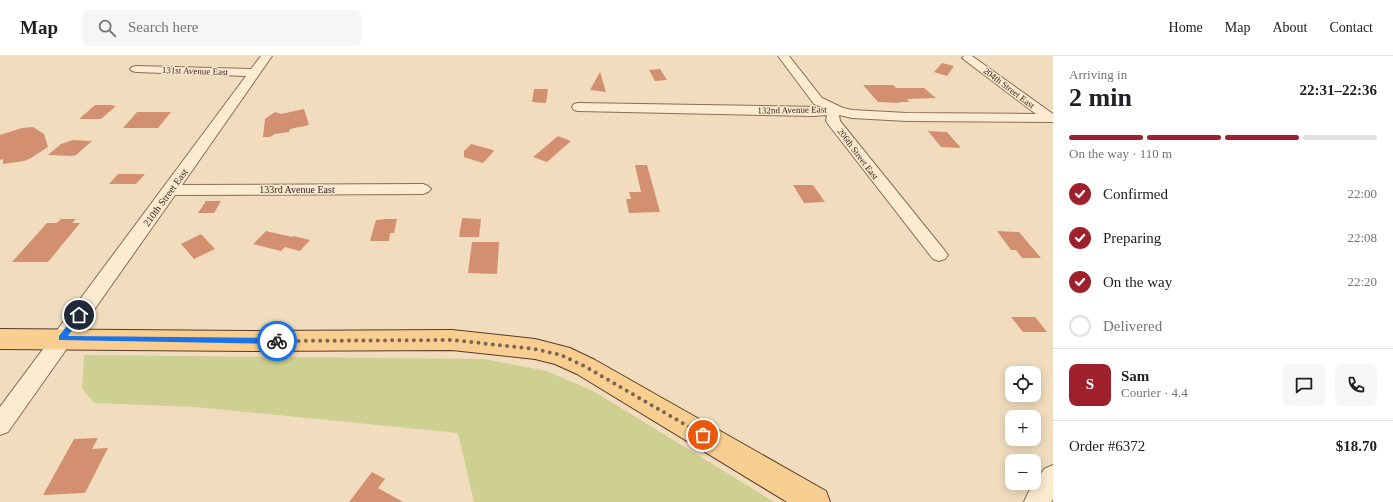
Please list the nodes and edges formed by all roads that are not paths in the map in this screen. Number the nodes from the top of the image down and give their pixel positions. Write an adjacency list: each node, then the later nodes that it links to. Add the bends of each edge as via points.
1 (267, 56): 5 (street, 210th Street East)
2 (783, 56): 7 (street, via 818,101)
3 (968, 58): 8 (street, 204th Street East)
4 (136, 69): 5 (street, 131st Avenue East)
5 (255, 73): 10 (street, 210th Street East)
6 (578, 107): 7 (street, 132nd Avenue East, via 814,112)
7 (835, 110): 8 (street, 132nd Avenue East, via 877,116); 11 (street, 206th Street East, via 834,121)
8 (1051, 118)
9 (423, 189): 10 (street, 133rd Avenue East)
10 (170, 190): 13 (street, 210th Street East)
11 (939, 255)
12 (0, 338): 13 (main road)
13 (62, 338): 14 (street, 210th Street East); 16 (main road, via 250,341 452,340 535,349 561,355 586,367)
14 (0, 426)
15 (1053, 477): 17 (street)
16 (815, 502)
17 (1037, 502)

